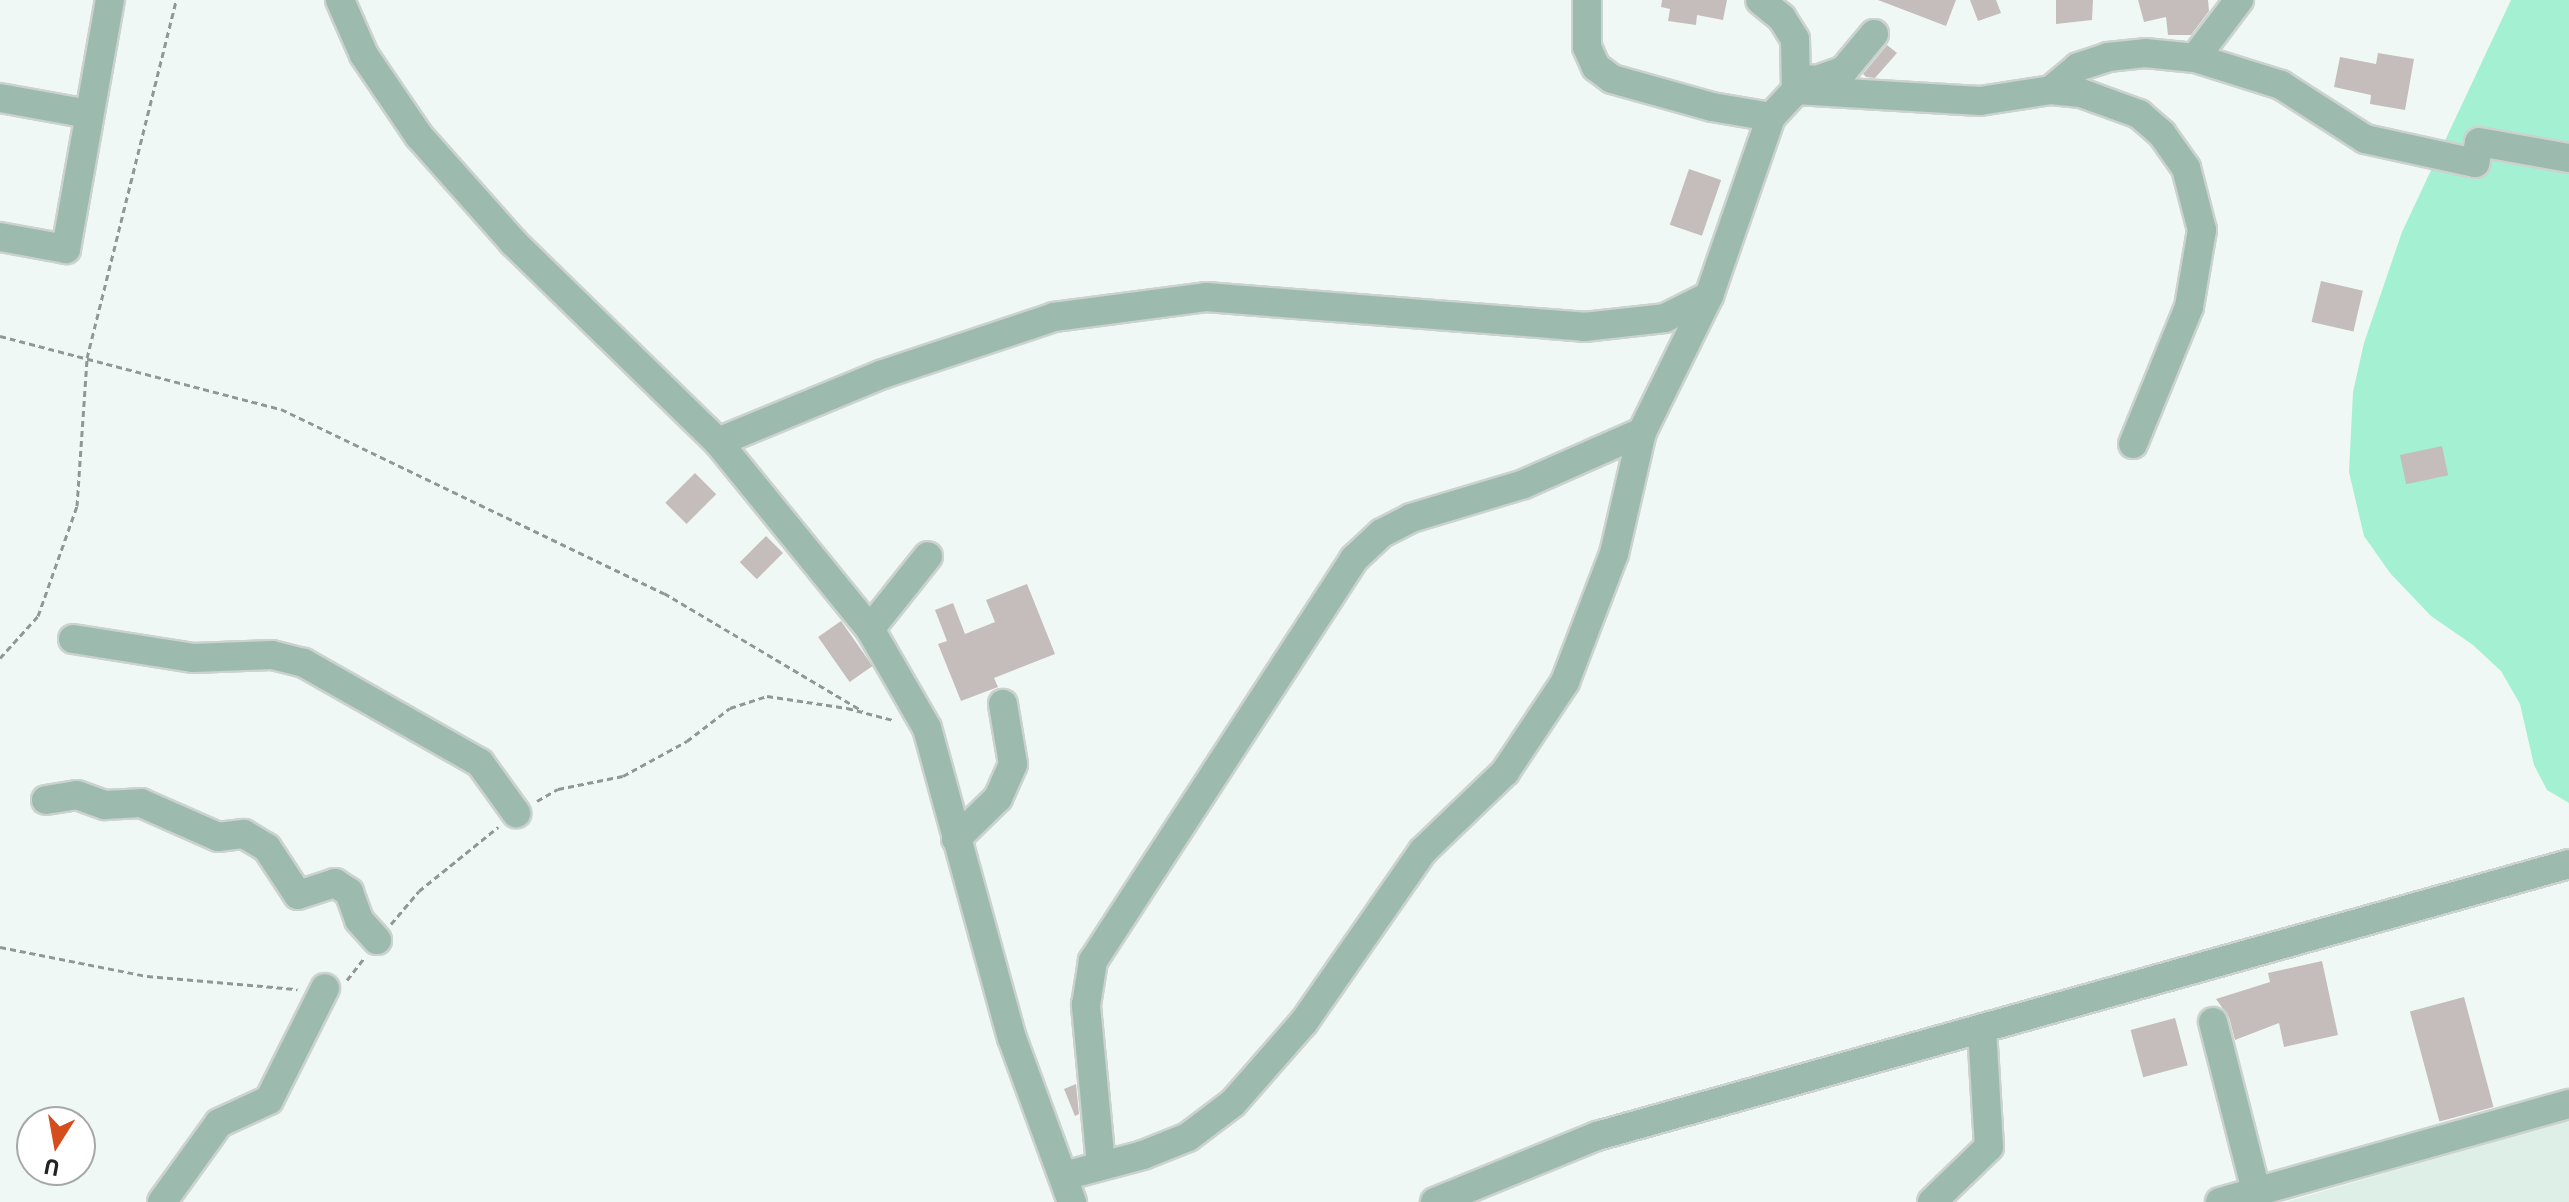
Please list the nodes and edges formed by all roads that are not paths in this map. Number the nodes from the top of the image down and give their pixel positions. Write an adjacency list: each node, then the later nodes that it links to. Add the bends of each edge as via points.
1 (110, 0): 11 (street)
2 (340, 0): 17 (street, via 364,55 419,136 513,242)
3 (1587, 0): 12 (street, via 1587,47 1596,67 1612,79)
4 (1760, 0): 8 (street, via 1782,18 1795,39)
5 (2239, 0): 7 (street)
6 (1874, 34): 8 (street, via 1844,70)
7 (2195, 58): 9 (street, via 2145,53 2108,57 2078,67); 13 (street, via 2281,85 2365,139 2475,163 2479,142)
8 (1796, 84): 9 (street, via 1980,101); 12 (street)
9 (2051, 90): 18 (street, via 2114,103 2139,114 2162,134 2186,168 2202,230 2189,307)
10 (0, 98): 11 (street)
11 (89, 114): 14 (street, via 66,249)
12 (1771, 117): 15 (street)
13 (2569, 158)
14 (0, 237)
15 (1709, 296): 16 (street); 17 (street, via 1665,318 1584,327 1206,297 1054,317 883,374)
16 (1642, 432): 32 (street, via 1614,554 1565,682 1505,772 1423,851 1304,1022 1233,1103 1188,1137); 32 (street, via 1524,484 1411,518 1382,533 1354,559 1093,961 1086,1005)
17 (718, 442): 20 (street)
18 (2133, 444)
19 (928, 556): 20 (street)
20 (870, 629): 25 (street, via 927,728)
21 (73, 639): 24 (street, via 193,658 272,655 304,663 480,763)
22 (1003, 704): 25 (street, via 1013,764 998,798)
23 (46, 800): 27 (street, via 77,795 105,805 141,803 218,837 244,834 267,848 298,895 335,883 349,892 359,920)
24 (516, 813)
25 (956, 839): 33 (street, via 1012,1038)
26 (2569, 864): 30 (street)
27 (377, 940)
28 (325, 988): 36 (street, via 269,1100 219,1123)
29 (2213, 1022): 34 (street)
30 (1982, 1028): 37 (street, via 1597,1136); 38 (street, via 1989,1147)
31 (2569, 1104): 35 (street)
32 (1101, 1165): 33 (street)
33 (1068, 1189)
34 (2256, 1191): 35 (street); 39 (street)
35 (2310, 1191)
36 (162, 1202)
37 (1435, 1202)
38 (1932, 1202)
39 (2220, 1202)

